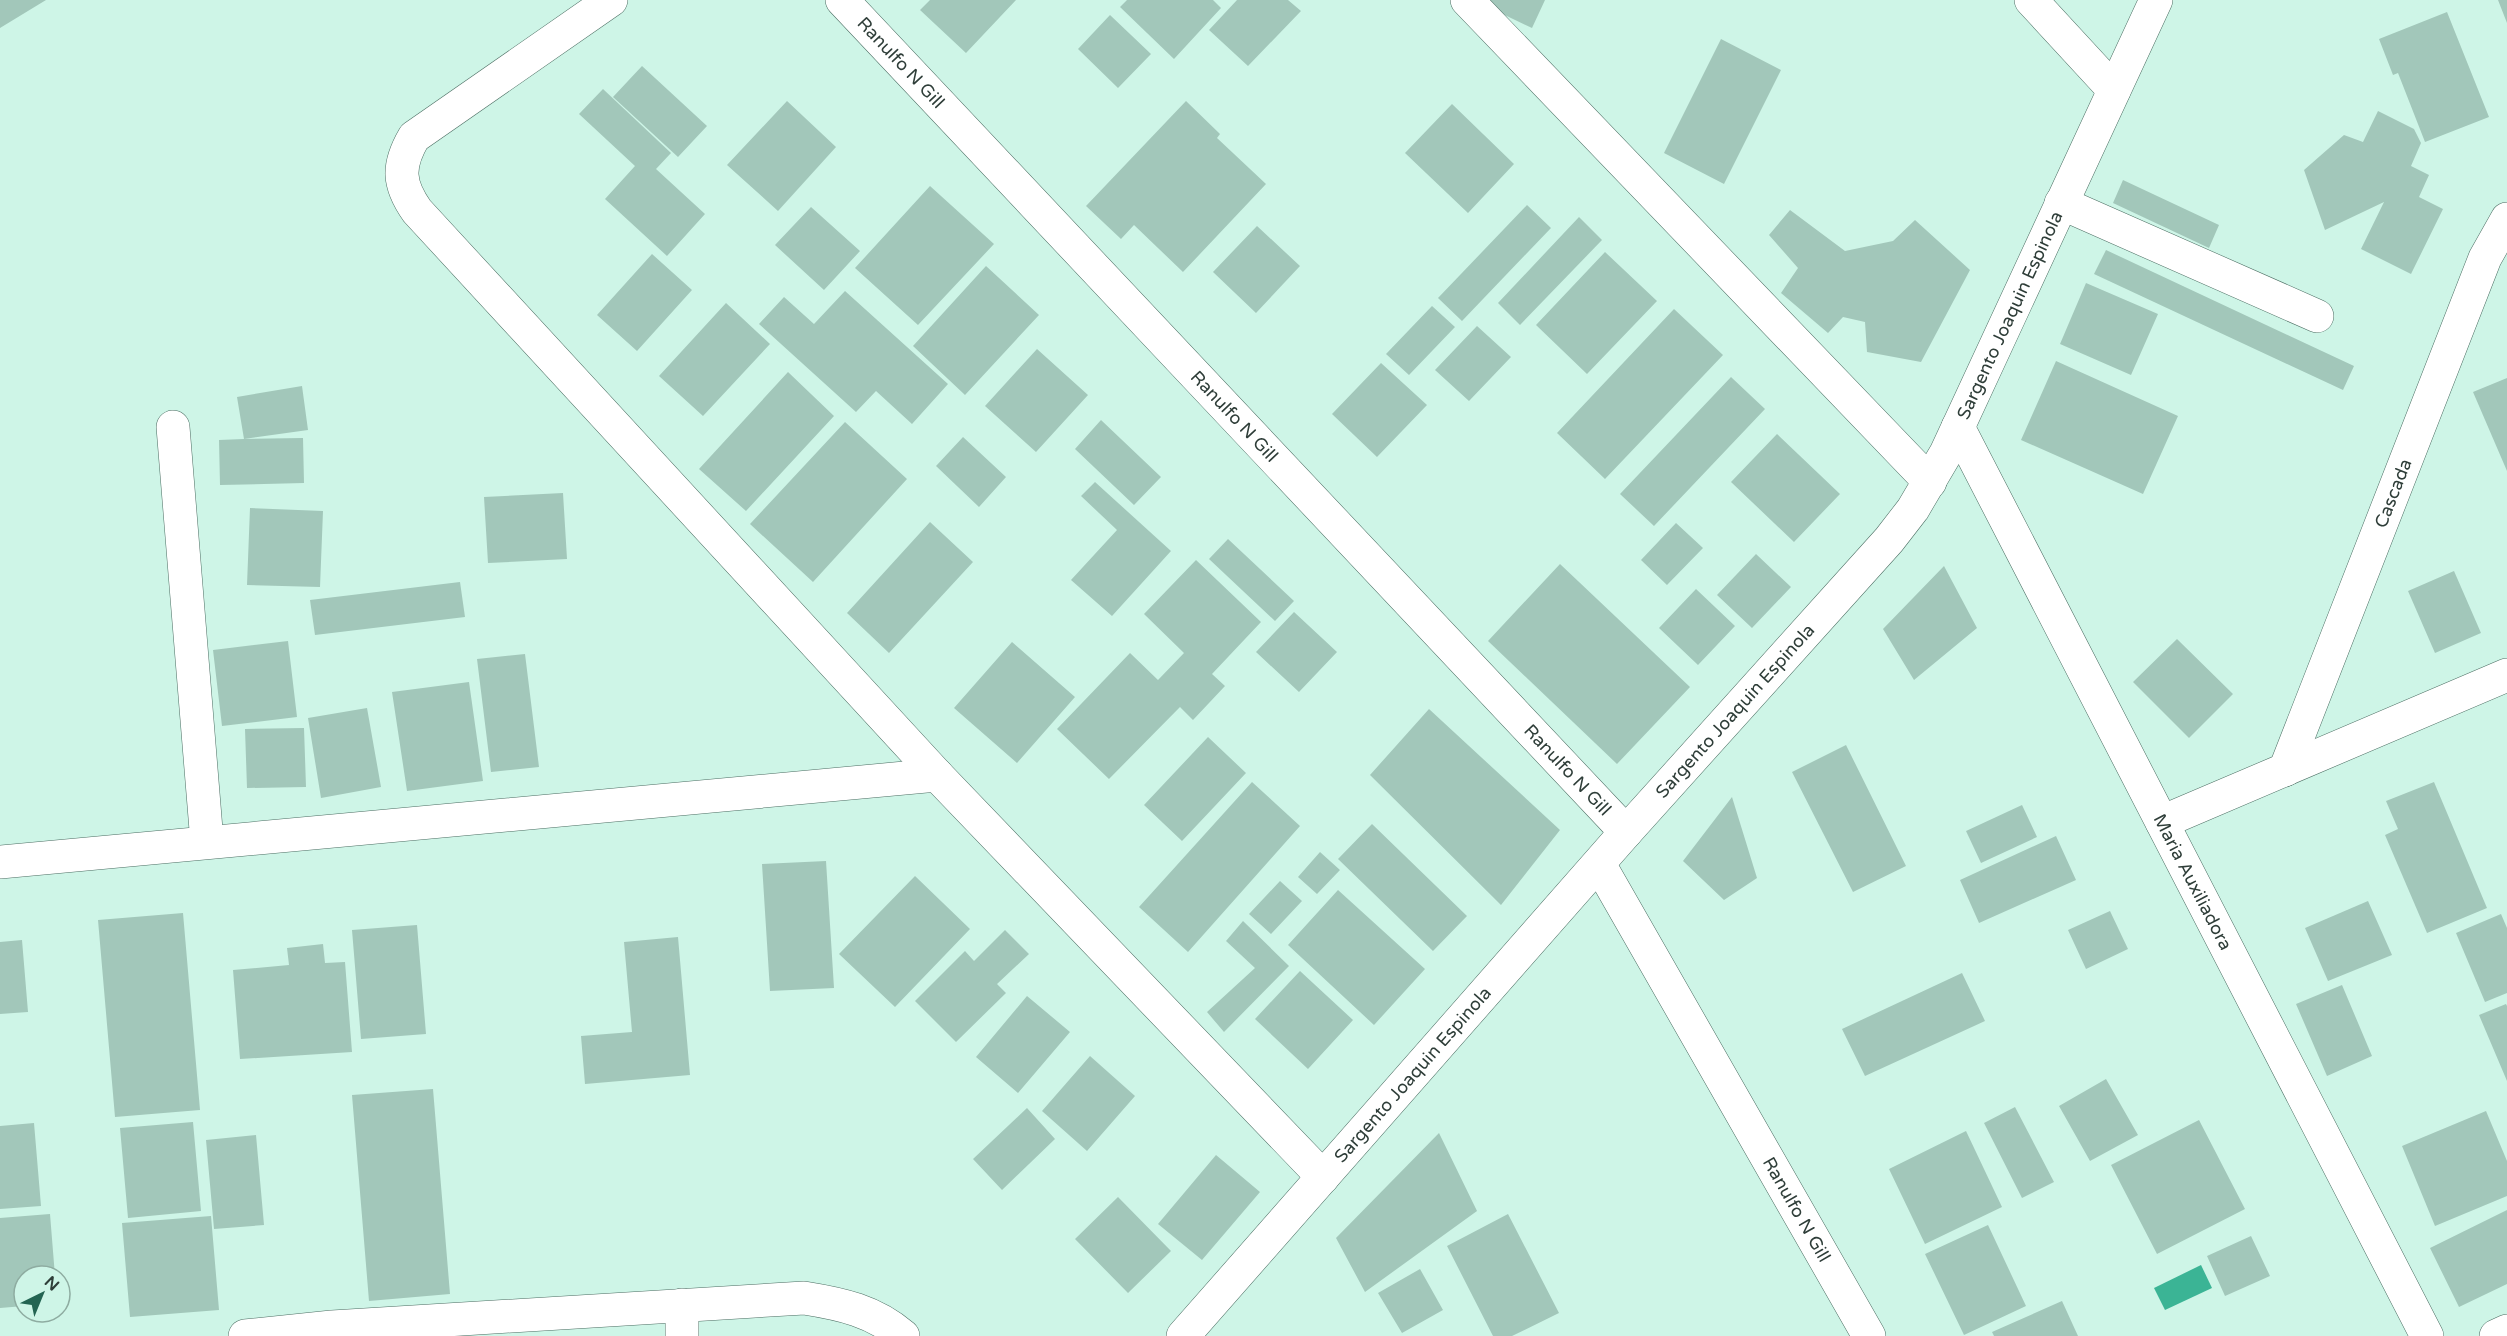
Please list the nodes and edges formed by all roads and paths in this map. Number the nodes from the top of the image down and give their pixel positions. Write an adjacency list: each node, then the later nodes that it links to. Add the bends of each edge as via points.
1 (611, 0): 15 (street, via 414,137 404,154 401,176 406,194)
2 (842, 0): 17 (street, Ranulfo N Gill)
3 (1467, 0): 12 (street)
4 (2031, 0): 6 (street)
5 (2156, 0): 6 (street, Sargento Joaquin Espinola)
6 (2114, 90): 7 (street, Sargento Joaquin Espinola)
7 (2061, 203): 9 (street); 11 (street, Sargento Joaquin Espinola)
8 (2507, 219): 14 (street, Cascada, via 2481,270)
9 (2317, 316)
10 (173, 427): 18 (street)
11 (1958, 427): 12 (street, Sargento Joaquin Espinola); 16 (street, Maria Auxiliadora)
12 (1930, 482): 17 (street, Sargento Joaquin Espinola, via 1889,540)
13 (2507, 675): 14 (street)
14 (2284, 770): 16 (street)
15 (937, 775): 18 (street); 21 (street)
16 (2162, 822): 28 (street, Maria Auxiliadora)
17 (1626, 832): 20 (street, Sargento Joaquin Espinola)
18 (207, 842): 19 (street)
19 (0, 861)
20 (1599, 864): 21 (street, Sargento Joaquin Espinola); 27 (street, Ranulfo N Gill)
21 (1323, 1177): 26 (street, Sargento Joaquin Espinola)
22 (682, 1320): 24 (street, via 332,1327); 25 (street, via 804,1298 844,1304 885,1320)
23 (2507, 1331): 29 (street)
24 (245, 1336)
25 (903, 1336)
26 (1183, 1336)
27 (1869, 1336)
28 (2427, 1336)
29 (2496, 1336)

